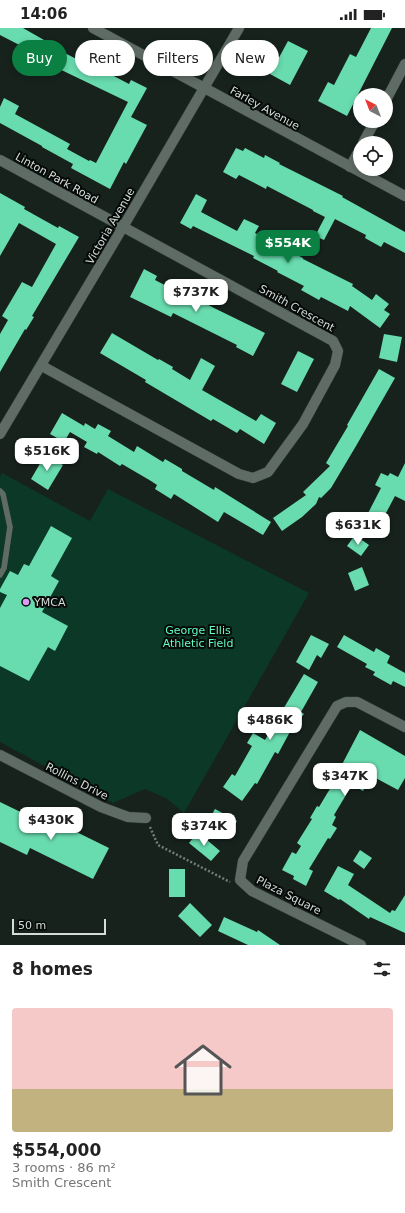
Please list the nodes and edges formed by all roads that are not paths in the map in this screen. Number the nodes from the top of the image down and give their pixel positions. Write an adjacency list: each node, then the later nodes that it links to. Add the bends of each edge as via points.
1 (94, 28): 3 (street, Farley Avenue)
2 (239, 28): 5 (street, Victoria Avenue)
3 (107, 31): 5 (street, Farley Avenue)
4 (405, 64): 6 (street)
5 (204, 88): 9 (street, Farley Avenue); 11 (street, Victoria Avenue)
6 (392, 88)
7 (0, 160): 11 (street, Linton Park Road)
8 (353, 162): 9 (street)
9 (350, 167): 10 (street, Farley Avenue)
10 (405, 196)
11 (123, 227): 12 (street, Victoria Avenue); 12 (street, Smith Crescent, via 333,340 338,351 335,364 303,424 268,472 253,478 239,474)
12 (42, 366): 13 (street, Victoria Avenue)
13 (0, 434)
14 (0, 491): 15 (lane, via 3,494 10,527 4,568)
15 (0, 575)
16 (405, 727): 19 (street, Plaza Square, via 357,702 346,702 338,706 243,861 240,880 252,891)
17 (0, 756): 18 (street, Rollins Drive, via 101,807 128,817)
18 (146, 818)
19 (361, 945)

